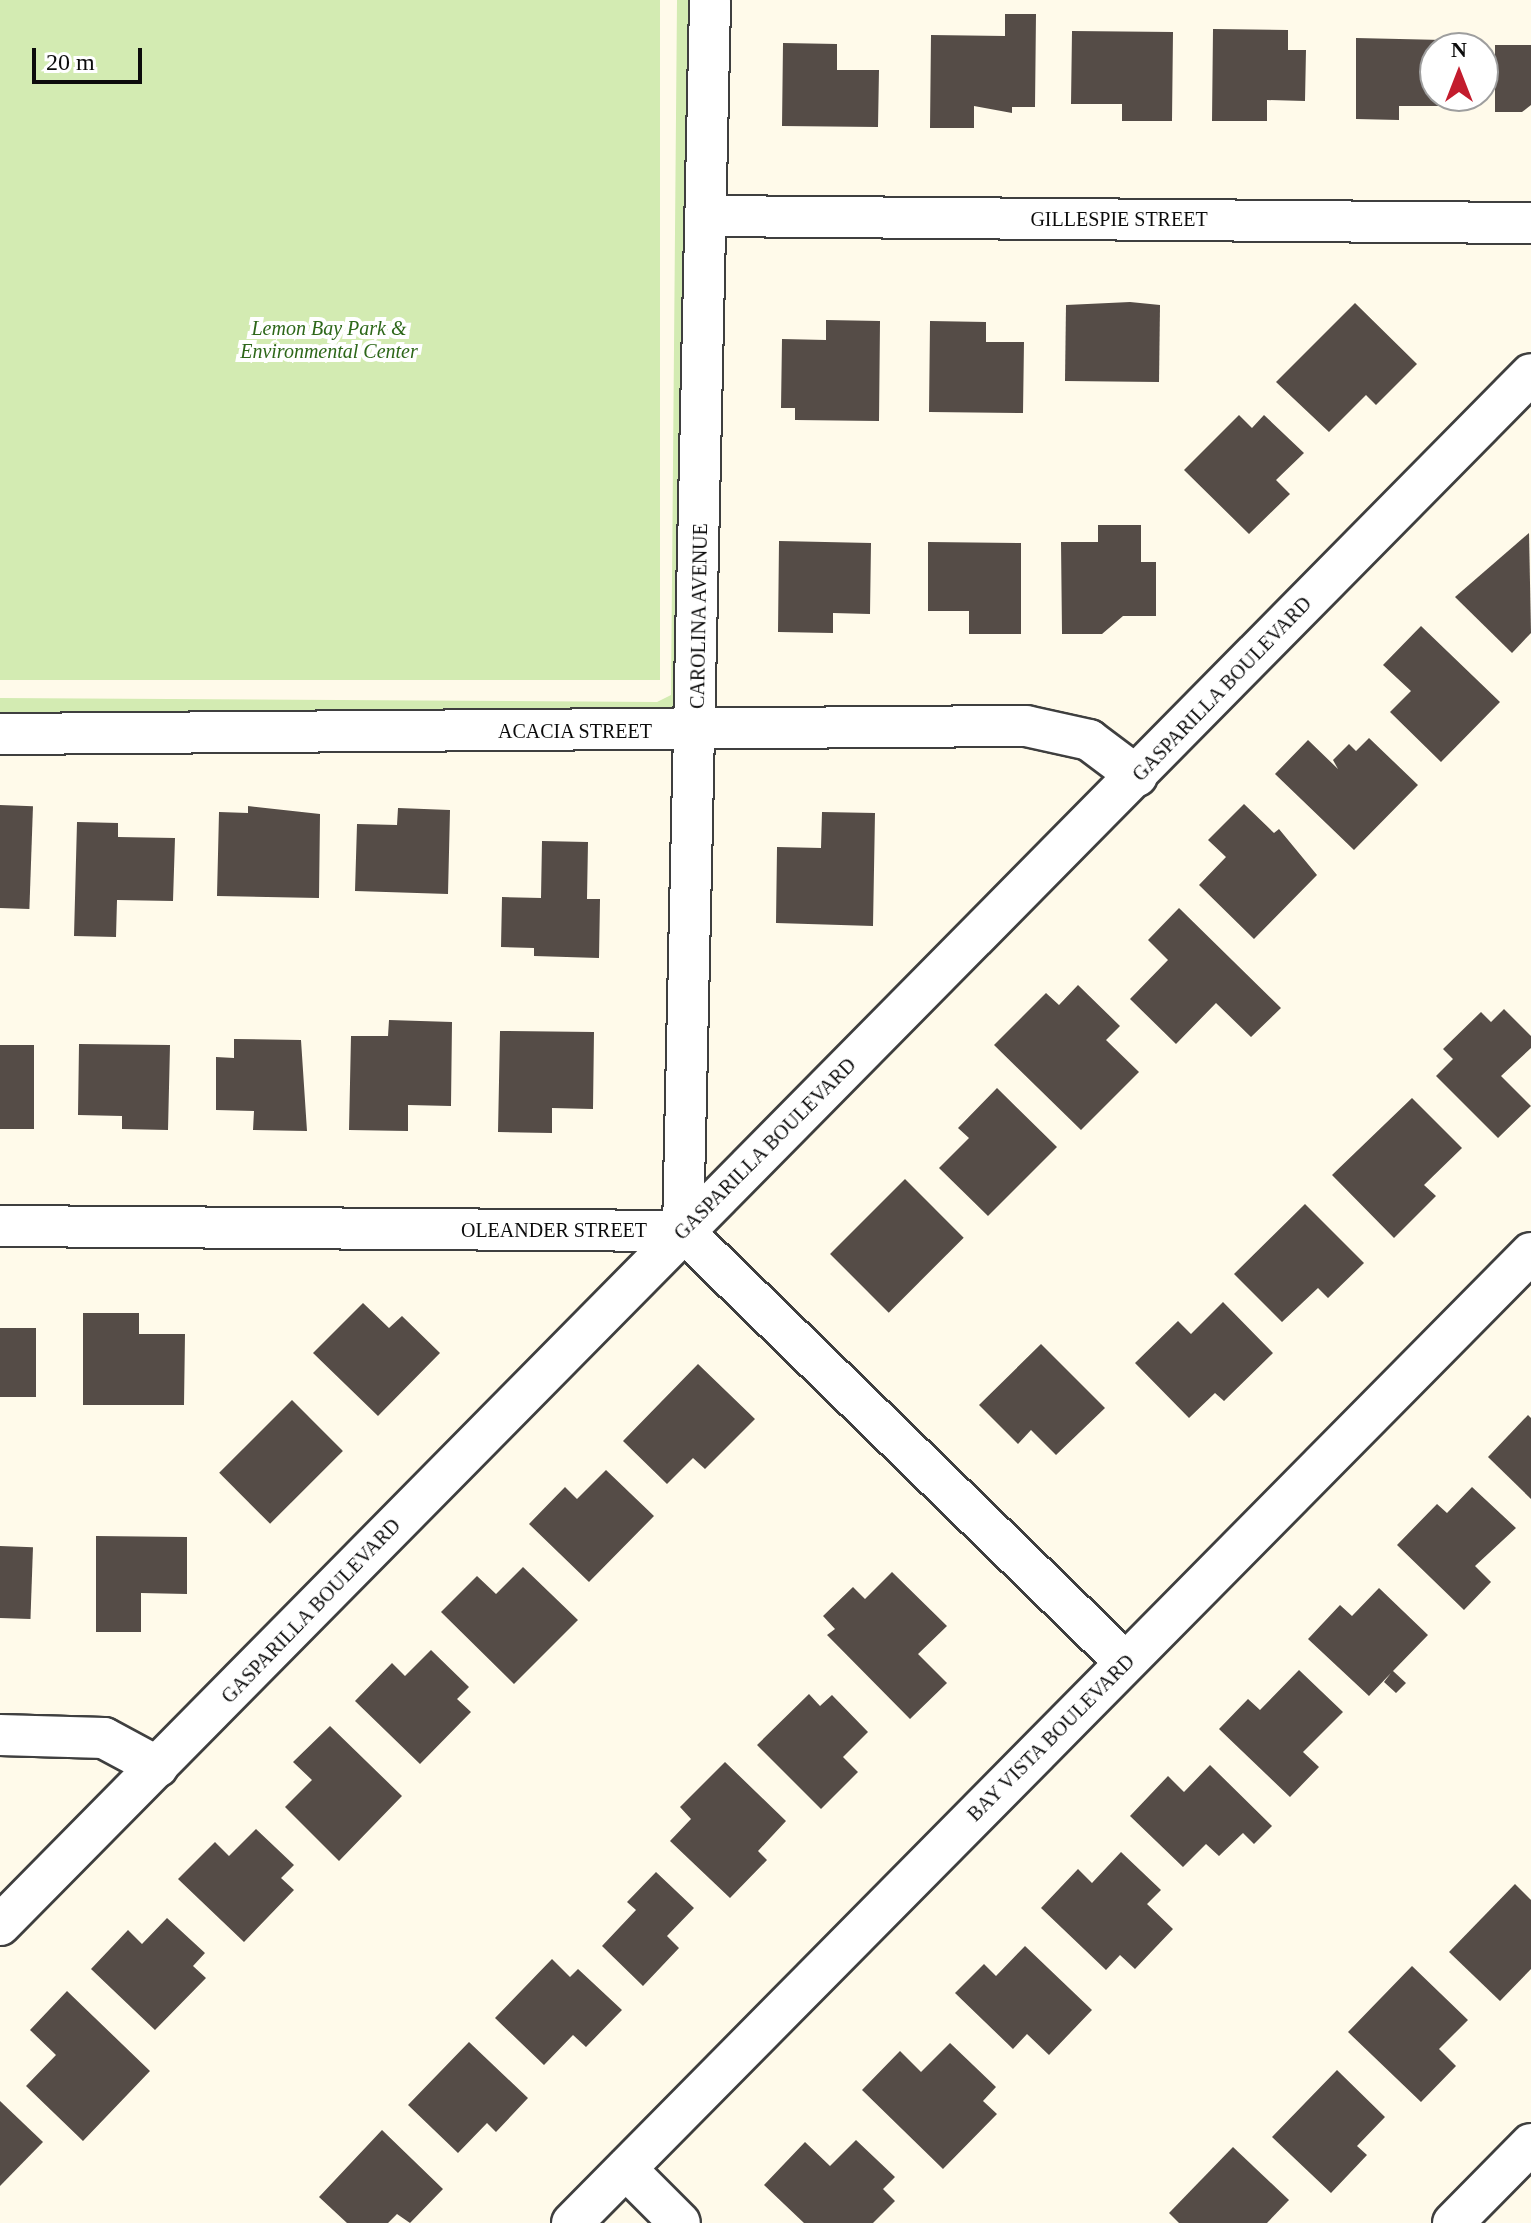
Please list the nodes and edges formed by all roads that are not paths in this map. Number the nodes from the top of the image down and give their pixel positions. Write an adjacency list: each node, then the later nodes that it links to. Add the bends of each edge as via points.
1 (710, 0): 2 (street, CAROLINA AVENUE)
2 (707, 216): 3 (street, GILLESPIE STREET); 5 (street, CAROLINA AVENUE)
3 (1531, 223)
4 (1531, 374): 7 (street, GASPARILLA BOULEVARD)
5 (696, 730): 6 (street, ACACIA STREET); 7 (street, ACACIA STREET, via 1026,726 1089,740); 9 (street, CAROLINA AVENUE)
6 (0, 734)
7 (1137, 776): 9 (street, GASPARILLA BOULEVARD)
8 (0, 1226): 9 (street, OLEANDER STREET)
9 (683, 1231): 11 (street); 13 (street, GASPARILLA BOULEVARD)
10 (1531, 1253): 11 (street, BAY VISTA BOULEVARD)
11 (1125, 1662): 16 (street, BAY VISTA BOULEVARD)
12 (0, 1735): 13 (street, via 104,1738)
13 (158, 1767): 14 (street, GASPARILLA BOULEVARD)
14 (0, 1925)
15 (1531, 2144): 19 (street)
16 (626, 2169): 17 (street, BAY VISTA BOULEVARD); 18 (street)
17 (572, 2223)
18 (680, 2223)
19 (1453, 2223)

